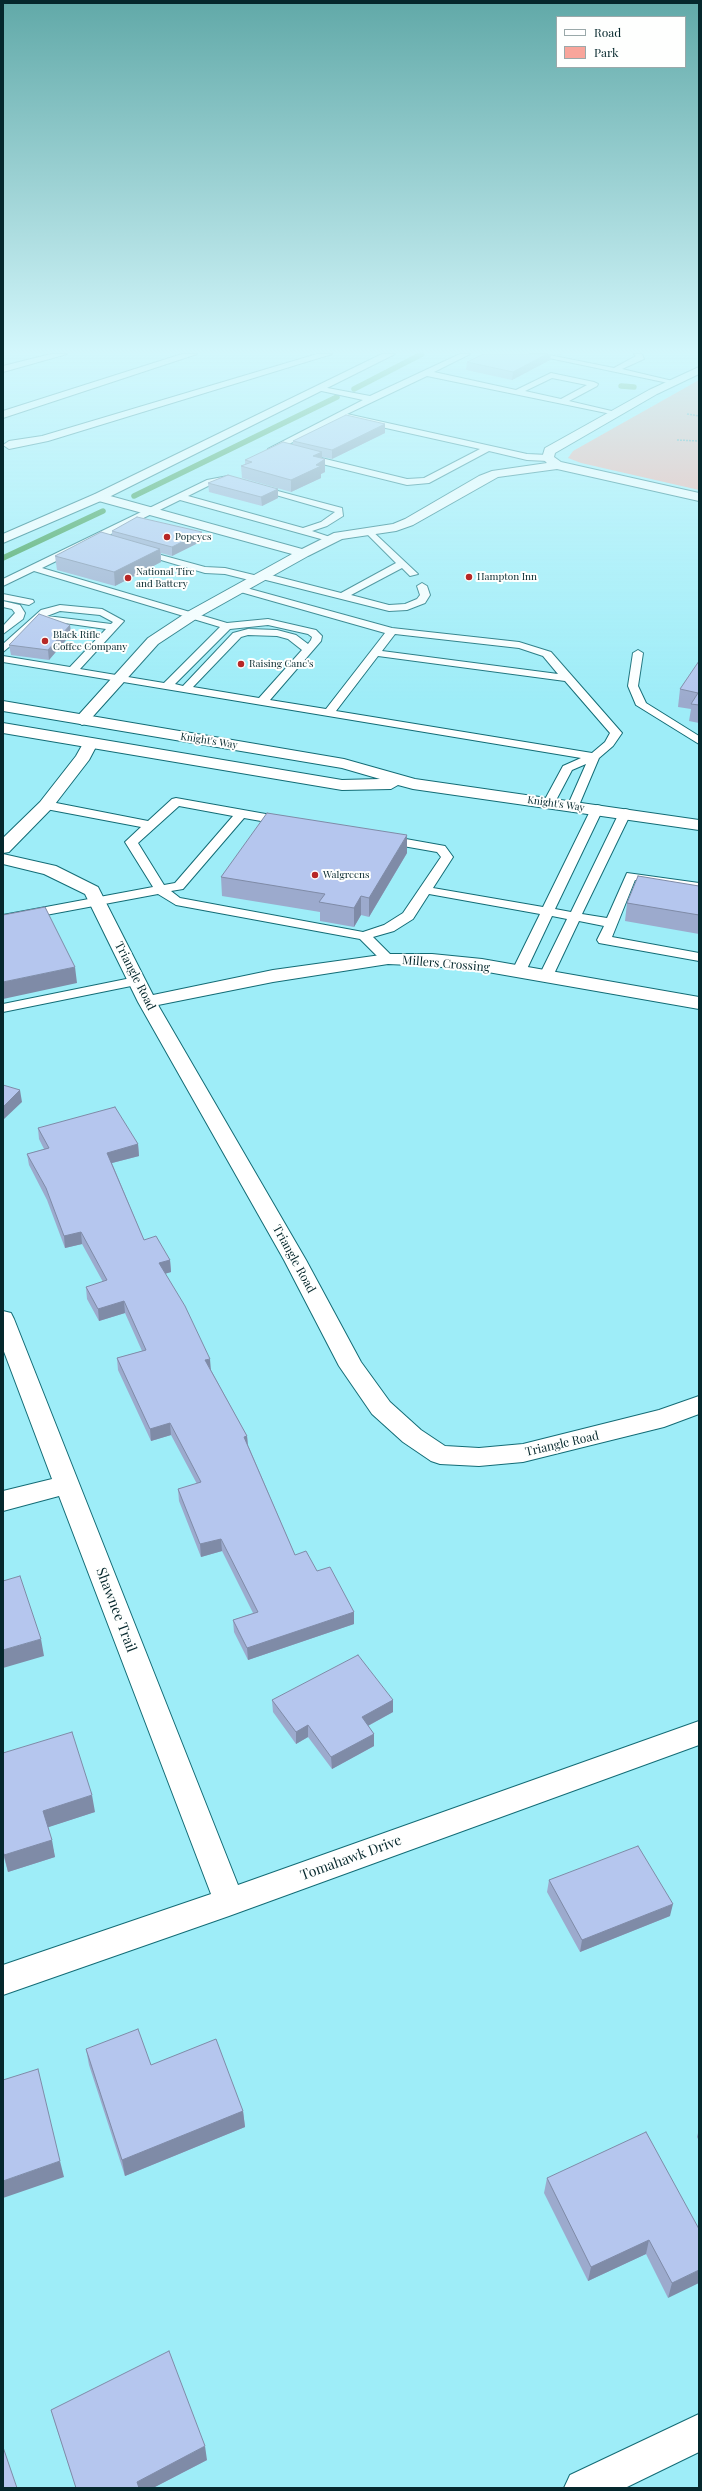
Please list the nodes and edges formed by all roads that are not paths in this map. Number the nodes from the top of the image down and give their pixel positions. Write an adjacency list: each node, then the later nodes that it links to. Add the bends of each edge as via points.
1 (153, 470): 8 (main road)
2 (358, 470): 3 (lane, via 407,482 426,481)
3 (446, 470)
4 (512, 470): 13 (main road, via 483,479 409,522 396,527)
5 (591, 470): 10 (main road)
6 (235, 481): 9 (lane, via 210,482)
7 (250, 485): 12 (lane, via 339,510 340,514 324,524)
8 (99, 497): 11 (main road); 15 (main road)
9 (180, 497): 11 (lane); 12 (lane)
10 (699, 497)
11 (150, 511): 14 (lane); 19 (main road)
12 (306, 530): 16 (lane)
13 (369, 531): 16 (main road); 20 (lane)
14 (94, 538): 17 (lane); 21 (lane)
15 (3, 539)
16 (331, 539): 19 (main road)
17 (108, 543)
18 (131, 549): 23 (lane, via 205,570)
19 (304, 553): 23 (main road)
20 (402, 564): 22 (lane); 27 (lane)
21 (33, 568): 24 (lane); 31 (lane)
22 (413, 574)
23 (260, 577): 26 (main road); 27 (lane)
24 (3, 583)
25 (422, 586): 27 (lane, via 425,595 421,601 407,607 389,608)
26 (240, 589): 31 (main road); 34 (lane)
27 (342, 596)
28 (3, 597): 29 (lane)
29 (29, 602)
30 (3, 604): 33 (lane, via 16,607 20,612 19,617)
31 (194, 614): 32 (lane); 42 (main road, via 153,642)
32 (227, 626): 36 (lane, via 268,622 312,632 316,636); 43 (lane)
33 (3, 631)
34 (392, 631): 37 (lane); 41 (lane, via 519,645 534,649 547,654)
35 (3, 649): 40 (lane, via 45,612 60,608 102,612 119,621)
36 (309, 650): 44 (lane, via 292,637 278,633 248,632 236,635); 45 (lane)
37 (375, 653): 41 (lane); 47 (lane)
38 (638, 653): 50 (lane, via 633,686 641,705)
39 (3, 659): 40 (lane)
40 (72, 671): 42 (lane)
41 (568, 678): 53 (lane, via 616,733 609,744)
42 (117, 679): 43 (lane); 48 (main road)
43 (166, 686): 44 (lane)
44 (185, 690): 45 (lane)
45 (261, 703): 47 (lane)
46 (3, 706): 48 (main road, Knight's Way)
47 (328, 714): 53 (lane)
48 (82, 720): 52 (main road, Knight's Way)
49 (3, 728): 51 (main road, Knight's Way)
50 (699, 742)
51 (90, 743): 52 (main road, via 94,738 105,736 208,751); 54 (main road, Knight's Way, via 342,785); 56 (main road, via 83,757)
52 (254, 748): 54 (main road, Knight's Way, via 344,764)
53 (594, 757): 55 (lane, via 567,768); 57 (lane)
54 (413, 784): 55 (main road, Knight's Way)
55 (549, 803): 57 (main road, Knight's Way)
56 (46, 805): 61 (lane); 63 (main road)
57 (573, 807): 58 (main road, Knight's Way)
58 (597, 809): 60 (main road, Knight's Way); 69 (lane)
59 (242, 813): 61 (lane, via 176,802); 66 (lane, via 441,849 447,857); 67 (lane, via 179,886)
60 (625, 813): 62 (main road, Knight's Way); 70 (lane)
61 (151, 825): 67 (lane, via 131,842)
62 (699, 825)
63 (3, 848)
64 (3, 858): 68 (main road, Triangle Road, via 50,870 92,891)
65 (699, 887): 72 (lane, via 631,876)
66 (425, 890): 69 (lane); 73 (lane, via 408,916 389,928)
67 (162, 891): 68 (lane); 73 (lane, via 176,901)
68 (98, 902): 71 (lane); 78 (main road, Triangle Road)
69 (547, 912): 70 (lane); 76 (lane)
70 (574, 917): 72 (lane); 77 (lane)
71 (3, 919)
72 (610, 923): 74 (lane, via 604,940)
73 (364, 936): 75 (lane)
74 (699, 957)
75 (388, 959): 76 (main road, Millers Crossing, via 432,960); 79 (main road, Millers Crossing, via 273,976)
76 (519, 972): 77 (main road, Millers Crossing)
77 (546, 976): 80 (main road, Millers Crossing)
78 (136, 981): 79 (main road, Triangle Road); 81 (lane)
79 (146, 1002): 83 (main road, Triangle Road, via 295,1260 351,1366 381,1408 412,1436 440,1455 478,1457 523,1453 664,1418)
80 (699, 1004)
81 (3, 1008)
82 (3, 1319): 84 (main road, Shawnee Trail)
83 (699, 1405)
84 (68, 1484): 85 (main road); 87 (main road, Shawnee Trail)
85 (3, 1501)
86 (699, 1732): 87 (main road, Tomahawk Drive)
87 (229, 1902): 88 (main road, Tomahawk Drive)
88 (3, 1980)
89 (699, 2433): 90 (main road)
90 (583, 2488)

